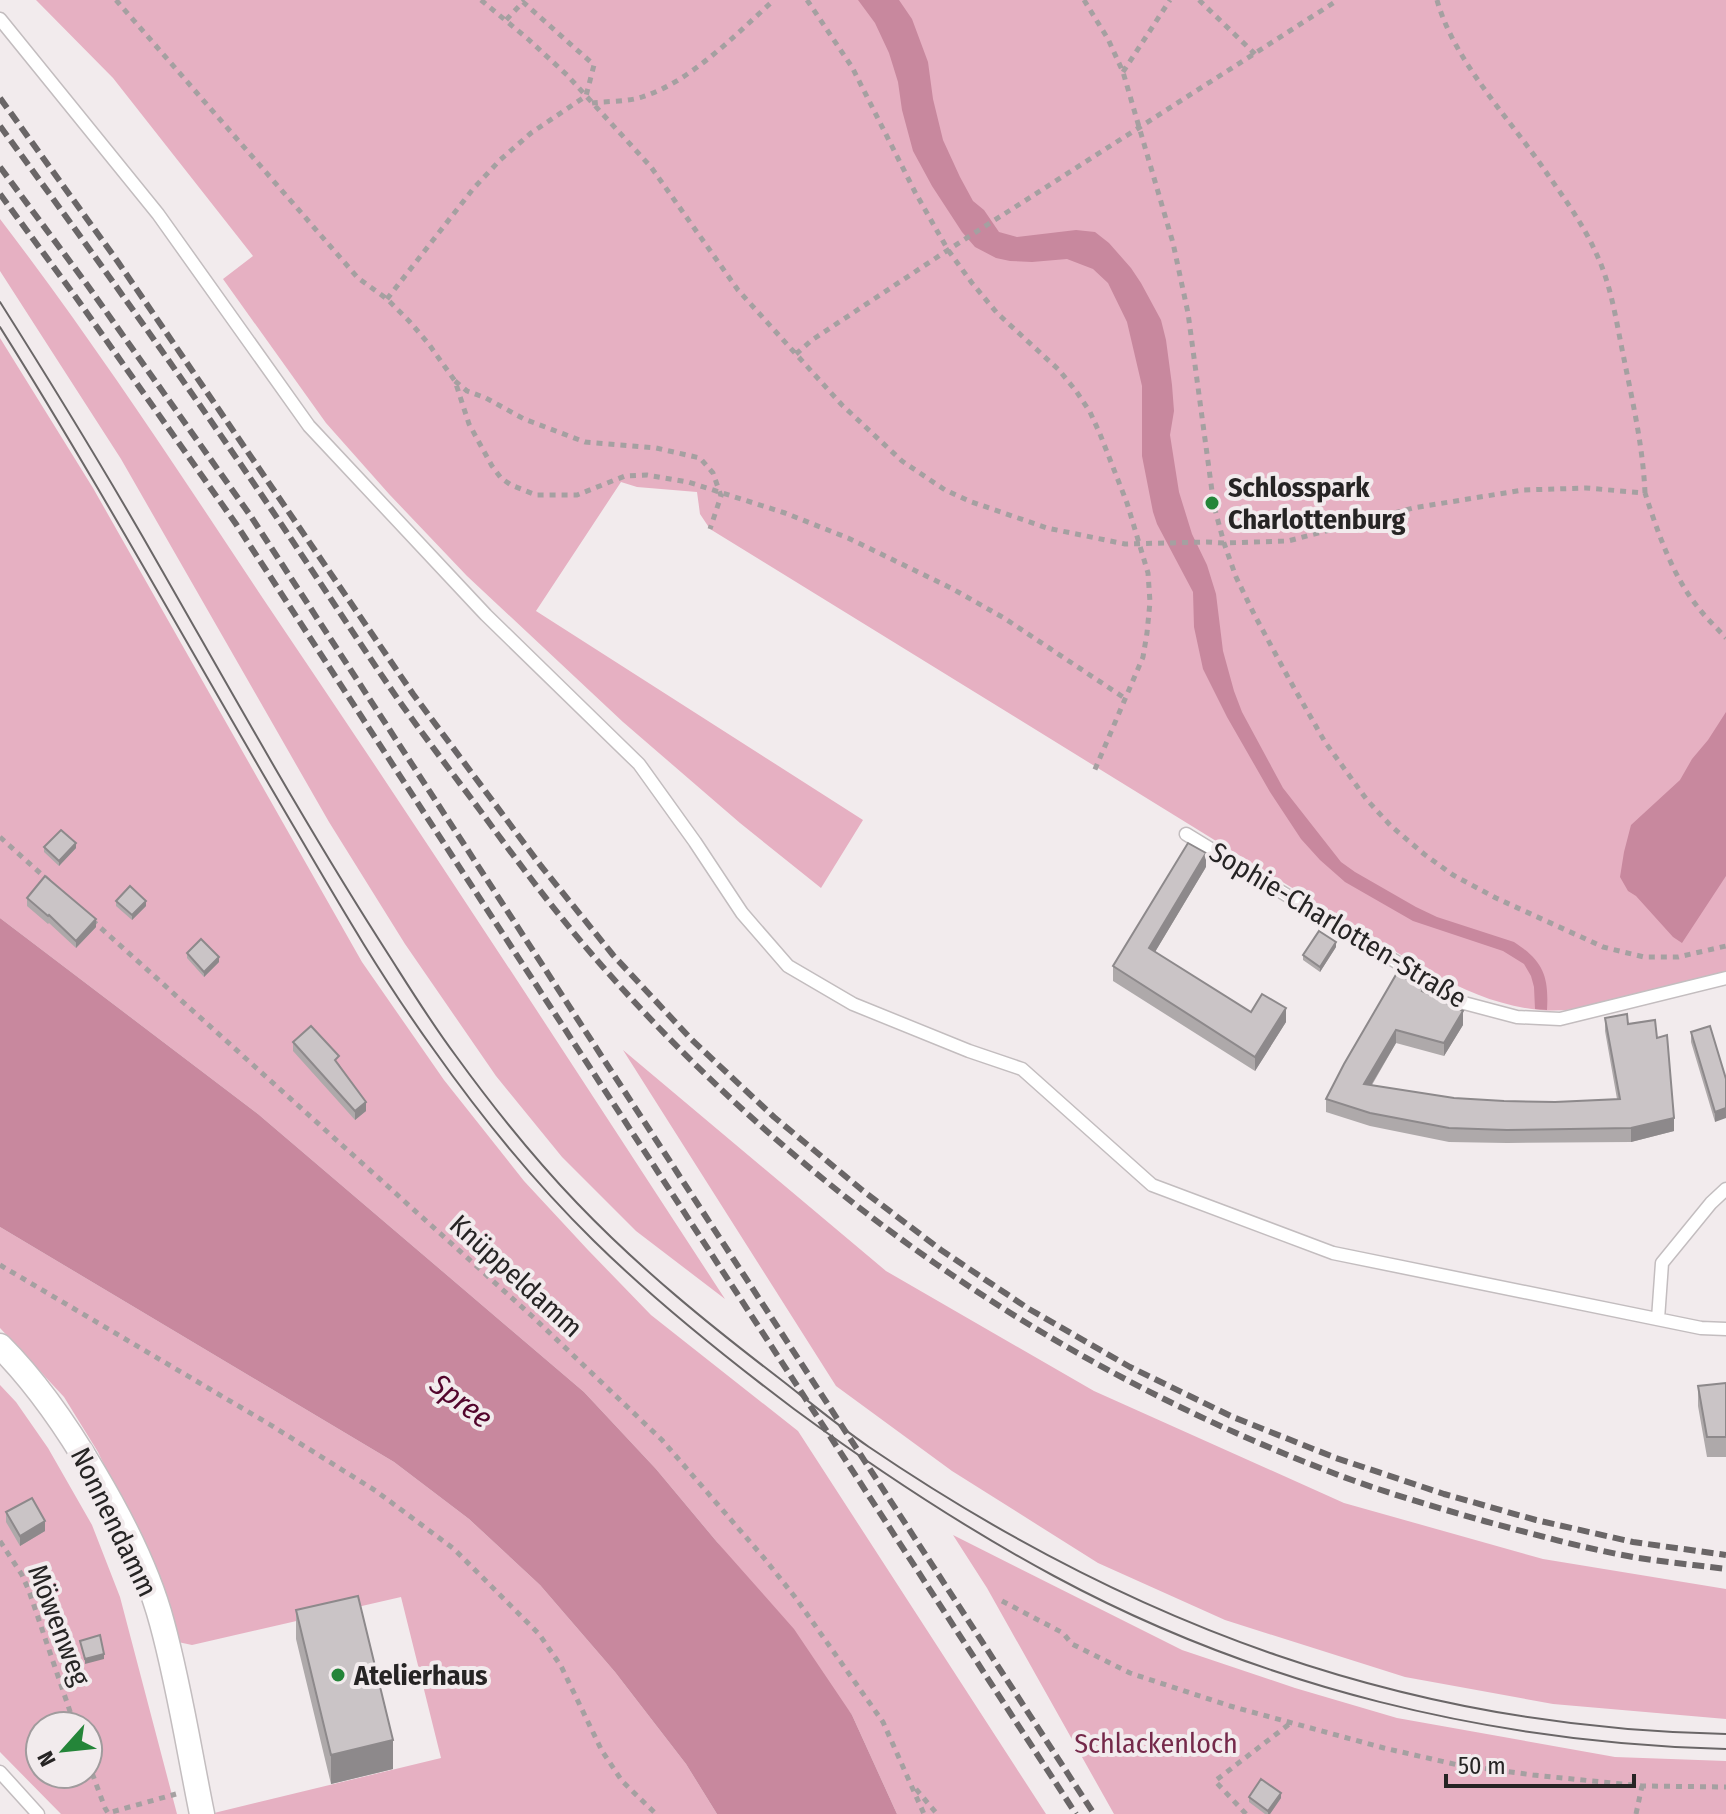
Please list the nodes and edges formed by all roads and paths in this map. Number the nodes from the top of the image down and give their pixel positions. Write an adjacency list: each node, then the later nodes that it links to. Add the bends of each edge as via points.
1 (116, 0): 18 (path, via 358,278)
2 (481, 0): 11 (path)
3 (774, 0): 15 (path, via 677,79 641,98)
4 (807, 0): 17 (path, via 852,67)
5 (1084, 0): 13 (path)
6 (1170, 0): 13 (path)
7 (1199, 0): 12 (path)
8 (1338, 0): 12 (path)
9 (1437, 0): 22 (path, via 1463,58 1548,174 1597,253 1630,387)
10 (0, 19): 37 (lane, via 158,214 309,426 486,615 639,764 742,913 788,966 853,1004 1022,1069 1152,1185 1333,1253)
11 (506, 20): 14 (path); 14 (path, via 523,2 594,65)
12 (1255, 54): 16 (path)
13 (1123, 72): 16 (path)
14 (586, 96): 15 (path); 18 (path, via 531,133 491,169)
15 (592, 103): 19 (path, via 651,167 738,290)
16 (1140, 128): 17 (path); 24 (path, via 1188,313 1208,468)
17 (948, 250): 19 (path); 25 (path, via 997,313 1059,370 1090,412)
18 (387, 299): 20 (path)
19 (796, 354): 25 (path, via 902,461 945,490 1047,528)
20 (455, 381): 21 (path, via 524,419 585,442 700,458); 21 (path, via 469,424 492,466 523,490 577,495 625,476 647,475)
21 (721, 491): 23 (path); 27 (path, via 848,538 951,588)
22 (1645, 493): 24 (path, via 1523,490 1413,508 1288,541); 26 (path, via 1684,588)
23 (710, 529)
24 (1224, 543): 25 (path); 33 (path, via 1254,614 1325,742 1367,800 1424,854 1496,898 1603,947 1644,957 1678,957)
25 (1139, 544): 27 (path, via 1150,602 1143,657)
26 (1726, 638)
27 (1126, 699): 28 (path)
28 (1093, 774)
29 (1186, 834): 34 (lane, Sophie-Charlotten-Straße, via 1464,1003 1491,1011 1560,1019)
30 (0, 837): 31 (path)
31 (59, 890)
32 (83, 911): 45 (path, Knüppeldamm, via 662,1440 795,1597 883,1722)
33 (1726, 946)
34 (1726, 978)
35 (1726, 1189): 37 (lane, via 1662,1263)
36 (0, 1265): 52 (path, via 269,1424 376,1491 454,1549 539,1634 561,1666 602,1751 622,1781)
37 (1658, 1319): 38 (lane)
38 (1726, 1329)
39 (0, 1346): 51 (street, Nonnendamm, via 61,1420 144,1572 162,1622)
40 (0, 1541): 42 (path, Möwenweg, via 29,1591)
41 (1002, 1601): 43 (path, via 1130,1673)
42 (70, 1710)
43 (1292, 1722): 46 (path, via 1458,1765); 55 (path, via 1215,1781)
44 (0, 1772): 50 (lane)
45 (913, 1785): 53 (path, Knüppeldamm); 54 (path)
46 (1642, 1786): 47 (path); 56 (path)
47 (1726, 1787)
48 (98, 1790): 49 (path, via 108,1813 176,1793)
49 (179, 1803)
50 (38, 1814)
51 (202, 1814)
52 (656, 1814)
53 (924, 1814)
54 (937, 1814)
55 (1246, 1814)
56 (1636, 1814)

